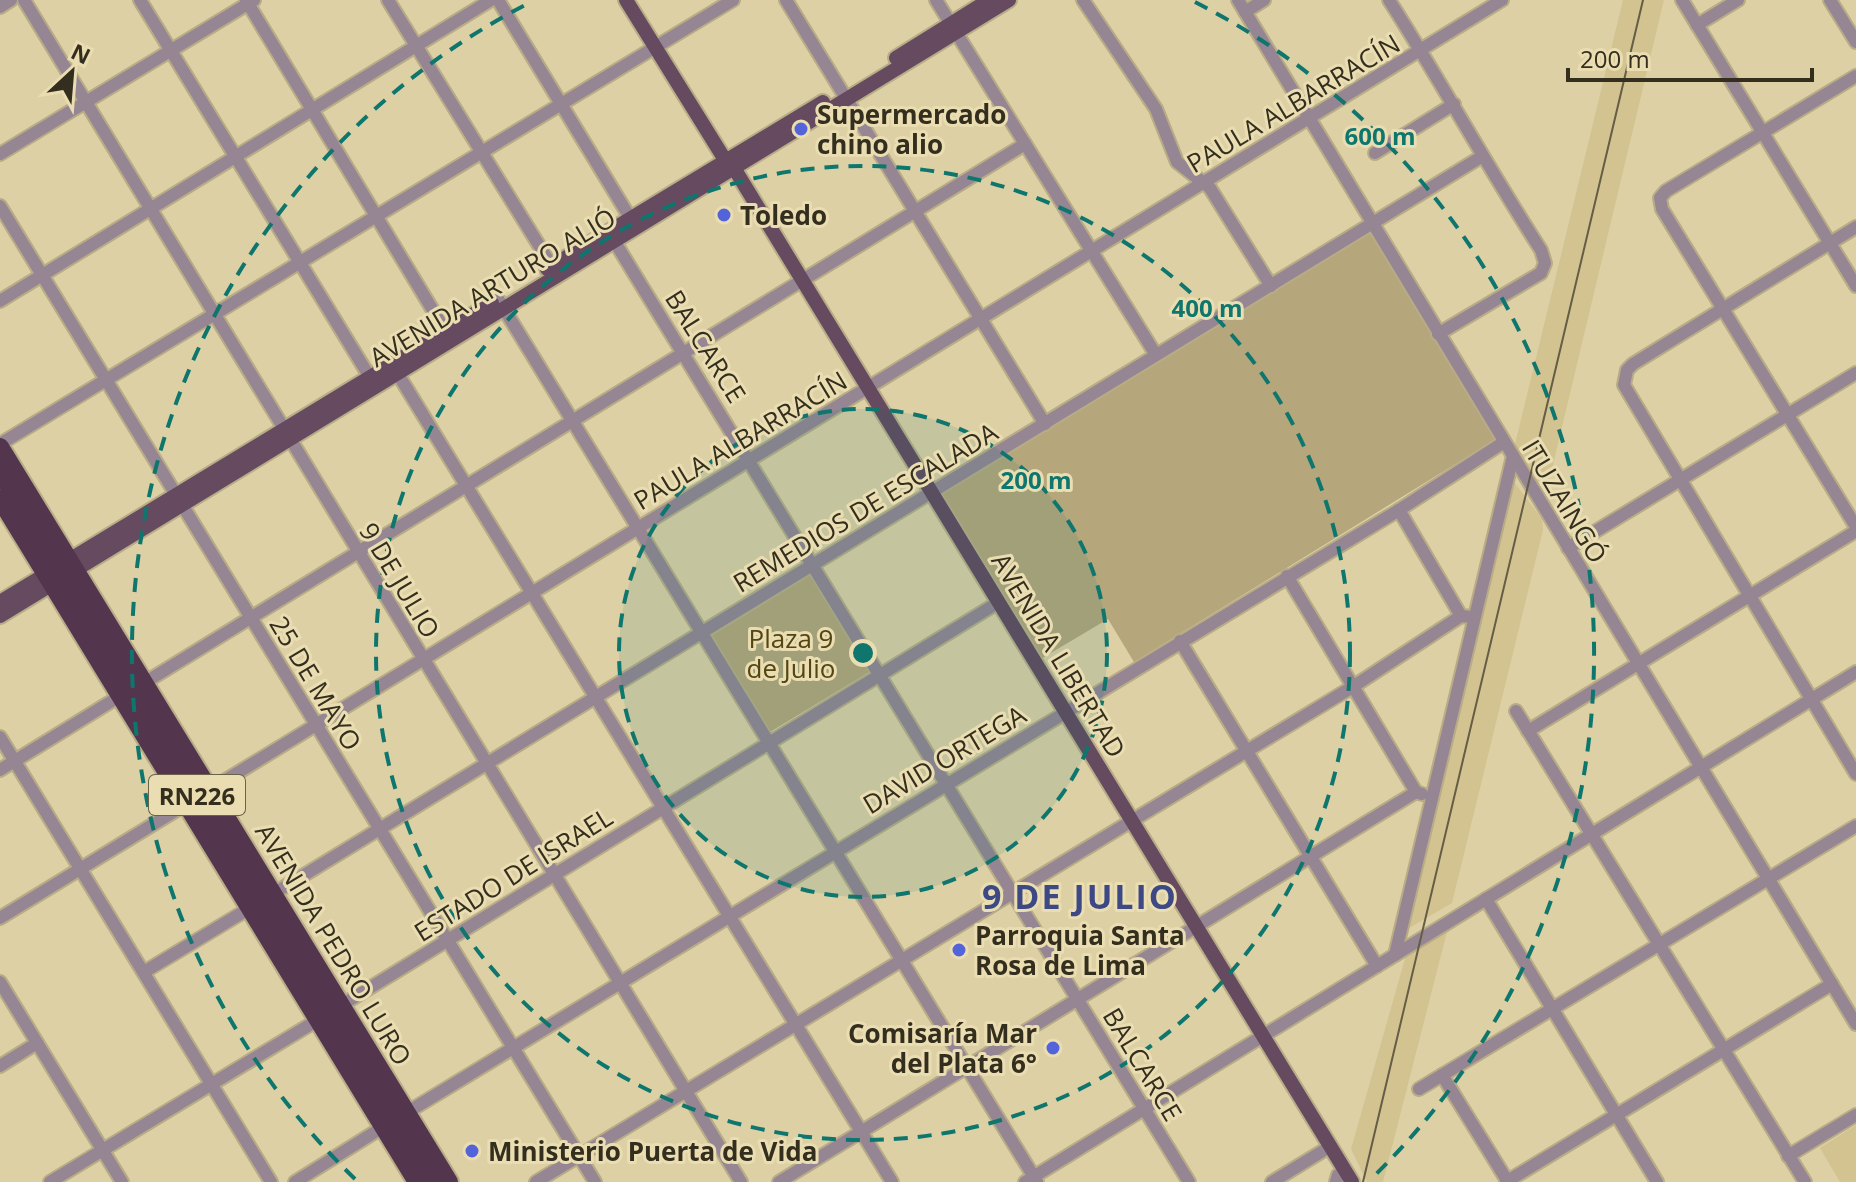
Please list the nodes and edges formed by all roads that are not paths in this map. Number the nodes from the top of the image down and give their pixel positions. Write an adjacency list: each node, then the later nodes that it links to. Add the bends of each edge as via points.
1 (11, 0): 22 (street)
2 (24, 0): 32 (street, 9 DE JULIO)
3 (140, 0): 28 (street)
4 (388, 0): 26 (street)
5 (491, 0): 26 (street)
6 (498, 0): 33 (street)
7 (626, 0): 27 (main road, AVENIDA LIBERTAD)
8 (733, 0): 27 (street)
9 (786, 0): 31 (street)
10 (936, 0): 24 (street)
11 (989, 0): 24 (main road, AVENIDA ARTURO ALIÓ)
12 (1009, 0): 24 (main road, AVENIDA ARTURO ALIÓ)
13 (1083, 0): 45 (street, via 1156,109 1177,162)
14 (1264, 0): 21 (street)
15 (1389, 0): 29 (street)
16 (1502, 0): 29 (street, PAULA ALBARRACÍN)
17 (1682, 0): 23 (street)
18 (1738, 0): 23 (street)
19 (1830, 0): 25 (street)
20 (250, 1): 28 (street); 35 (street)
21 (1242, 6): 36 (street, ITUZAINGÓ)
22 (0, 7)
23 (1697, 25): 37 (street)
24 (953, 28): 31 (main road, AVENIDA ARTURO ALIÓ); 38 (street)
25 (1856, 42)
26 (417, 46): 35 (street); 39 (street)
27 (655, 47): 33 (street); 44 (main road, AVENIDA LIBERTAD)
28 (171, 50): 32 (street); 42 (street)
29 (1421, 51): 34 (street); 36 (street, PAULA ALBARRACÍN)
30 (1856, 76): 37 (street)
31 (844, 95): 44 (main road, AVENIDA ARTURO ALIÓ); 48 (street)
32 (85, 102): 41 (street); 47 (street, 9 DE JULIO)
33 (561, 104): 39 (street); 50 (street)
34 (1454, 104): 40 (street); 43 (street)
35 (312, 110): 42 (street); 49 (street)
36 (1309, 118): 45 (street, PAULA ALBARRACÍN); 51 (street, ITUZAINGÓ)
37 (1763, 132): 54 (street); 64 (street, via 1660,198)
38 (1025, 144): 48 (street); 55 (street)
39 (483, 152): 49 (street); 57 (street)
40 (1375, 153)
41 (0, 154)
42 (236, 156): 47 (street); 56 (street)
43 (1481, 157): 51 (street, REMEDIOS DE ESCALADA); 67 (street, via 1545,263 1541,273)
44 (727, 164): 50 (main road, AVENIDA ARTURO ALIÓ); 59 (main road, AVENIDA LIBERTAD)
45 (1205, 182): 55 (street, PAULA ALBARRACÍN); 60 (street)
46 (0, 206): 58 (street, 25 DE MAYO)
47 (150, 209): 58 (street); 65 (street, 9 DE JULIO)
48 (915, 211): 59 (street); 66 (street)
49 (377, 216): 56 (street); 68 (street)
50 (633, 222): 53 (main road, AVENIDA ARTURO ALIÓ)
51 (1373, 224): 60 (street, REMEDIOS DE ESCALADA); 67 (street, ITUZAINGÓ)
52 (1856, 227): 54 (street)
53 (611, 236): 57 (main road, AVENIDA ARTURO ALIÓ); 69 (street, BALCARCE)
54 (1831, 243): 61 (street); 64 (street)
55 (1092, 250): 66 (street, PAULA ALBARRACÍN); 70 (street)
56 (301, 262): 65 (street); 74 (street)
57 (555, 270): 63 (main road, AVENIDA ARTURO ALIÓ)
58 (42, 275): 62 (street); 73 (street, 25 DE MAYO)
59 (797, 280): 69 (street); 75 (main road, AVENIDA LIBERTAD)
60 (1271, 286): 70 (street, REMEDIOS DE ESCALADA)
61 (1856, 286)
62 (0, 301)
63 (501, 303): 68 (main road, AVENIDA ARTURO ALIÓ); 77 (street)
64 (1723, 307): 76 (street); 85 (street, via 1633,364 1624,378 1625,392)
65 (214, 314): 73 (street); 79 (street, 9 DE JULIO)
66 (981, 319): 75 (street, PAULA ALBARRACÍN); 78 (street)
67 (1438, 334): 80 (street, ITUZAINGÓ)
68 (448, 335): 71 (main road, AVENIDA ARTURO ALIÓ)
69 (684, 352): 77 (street); 83 (street, BALCARCE)
70 (1156, 355): 78 (street, REMEDIOS DE ESCALADA)
71 (394, 368): 74 (main road, AVENIDA ARTURO ALIÓ); 86 (street)
72 (1856, 373): 76 (street)
73 (106, 380): 81 (street); 89 (street, 25 DE MAYO)
74 (372, 382): 79 (main road, AVENIDA ARTURO ALIÓ)
75 (864, 390): 83 (street, PAULA ALBARRACÍN); 87 (main road, AVENIDA LIBERTAD)
76 (1788, 414): 85 (street); 92 (street)
77 (572, 419): 86 (street); 91 (street)
78 (1045, 424): 87 (street, REMEDIOS DE ESCALADA)
79 (288, 434): 89 (main road, AVENIDA ARTURO ALIÓ); 94 (street, 9 DE JULIO)
80 (1504, 442): 82 (street, ITUZAINGÓ); 90 (street, DAVID ORTEGA)
81 (0, 446): 96 (highway, AVENIDA PEDRO LURO)
82 (1513, 456): 93 (street, ITUZAINGÓ); 103 (street)
83 (750, 460): 91 (street, PAULA ALBARRACÍN); 95 (street, BALCARCE)
84 (0, 472): 96 (highway, AVENIDA PEDRO LURO / RN226)
85 (1679, 480): 93 (street); 99 (street)
86 (467, 486): 94 (street); 98 (street)
87 (928, 495): 95 (street, REMEDIOS DE ESCALADA); 101 (main road, AVENIDA LIBERTAD)
88 (0, 499): 96 (highway, AVENIDA PEDRO LURO)
89 (180, 500): 96 (main road, AVENIDA ARTURO ALIÓ); 104 (street, 25 DE MAYO)
90 (1399, 510): 97 (street, DAVID ORTEGA); 103 (street)
91 (638, 528): 98 (street, PAULA ALBARRACÍN); 105 (street)
92 (1856, 529): 99 (street)
93 (1568, 548): 108 (street, ITUZAINGÓ)
94 (357, 553): 104 (street); 107 (street, 9 DE JULIO)
95 (813, 565): 105 (street, REMEDIOS DE ESCALADA); 110 (street, BALCARCE)
96 (60, 572): 100 (main road, AVENIDA ARTURO ALIÓ); 102 (main road, AVENIDA ARTURO ALIÓ); 111 (highway, AVENIDA PEDRO LURO); 113 (highway, AVENIDA PEDRO LURO); 130 (highway, AVENIDA PEDRO LURO / RN226)
97 (1287, 576): 106 (street, DAVID ORTEGA); 112 (street)
98 (532, 593): 107 (street, PAULA ALBARRACÍN); 114 (street)
99 (1749, 596): 108 (street); 115 (street)
100 (0, 602)
101 (995, 604): 110 (street, ESTADO DE ISRAEL); 117 (main road, AVENIDA LIBERTAD)
102 (0, 616)
103 (1467, 616): 112 (street); 131 (street)
104 (251, 618): 111 (street); 118 (street, 25 DE MAYO)
105 (702, 633): 114 (street, REMEDIOS DE ESCALADA); 121 (street)
106 (1180, 641): 117 (street, DAVID ORTEGA); 122 (street)
107 (422, 660): 118 (street, PAULA ALBARRACÍN); 124 (street, 9 DE JULIO)
108 (1638, 664): 119 (street); 125 (street, ITUZAINGÓ)
109 (1856, 672): 115 (street)
110 (880, 674): 121 (street, ESTADO DE ISRAEL); 128 (street, BALCARCE)
111 (144, 683): 130 (highway, AVENIDA PEDRO LURO)
112 (1354, 686): 122 (street); 129 (street)
113 (120, 696): 123 (street); 130 (highway, AVENIDA PEDRO LURO)
114 (596, 697): 124 (street, REMEDIOS DE ESCALADA); 132 (street)
115 (1811, 700): 125 (street); 127 (street)
116 (1516, 711): 119 (street)
117 (1061, 713): 128 (street, DAVID ORTEGA); 133 (main road, AVENIDA LIBERTAD)
118 (316, 725): 130 (street, PAULA ALBARRACÍN); 135 (street, 25 DE MAYO)
119 (1528, 731): 136 (street)
120 (0, 737): 123 (street)
121 (770, 741): 132 (street, ESTADO DE ISRAEL); 137 (street)
122 (1246, 749): 133 (street); 138 (street)
123 (14, 761): 126 (street); 139 (street)
124 (486, 764): 135 (street, REMEDIOS DE ESCALADA); 140 (street, 9 DE JULIO)
125 (1700, 768): 136 (street); 141 (street, ITUZAINGÓ)
126 (0, 770)
127 (1856, 774)
128 (947, 783): 137 (street, DAVID ORTEGA); 142 (street, BALCARCE)
129 (1416, 792): 131 (street); 138 (street)
130 (198, 797): 139 (street, PAULA ALBARRACÍN); 143 (highway, AVENIDA PEDRO LURO); 145 (highway, AVENIDA PEDRO LURO); 160 (highway, AVENIDA PEDRO LURO / RN226)
131 (1431, 797): 151 (street)
132 (663, 807): 140 (street, ESTADO DE ISRAEL); 146 (street)
133 (1128, 823): 142 (street); 148 (main road, AVENIDA LIBERTAD)
134 (1856, 826): 141 (street)
135 (380, 829): 143 (street, REMEDIOS DE ESCALADA); 149 (street, 25 DE MAYO)
136 (1591, 835): 144 (street); 150 (street)
137 (836, 850): 146 (street, DAVID ORTEGA); 152 (street)
138 (1309, 858): 148 (street); 153 (street)
139 (80, 869): 147 (street, PAULA ALBARRACÍN); 154 (street)
140 (553, 874): 149 (street, ESTADO DE ISRAEL); 156 (street, 9 DE JULIO)
141 (1768, 879): 150 (street); 157 (street, ITUZAINGÓ)
142 (1013, 893): 152 (street); 158 (street, BALCARCE)
143 (273, 894): 160 (highway, AVENIDA PEDRO LURO)
144 (1486, 899): 151 (street); 159 (street)
145 (250, 908): 154 (street); 160 (highway, AVENIDA PEDRO LURO)
146 (730, 916): 156 (street, DAVID ORTEGA); 162 (street)
147 (0, 918)
148 (1192, 928): 158 (street); 163 (main road, AVENIDA LIBERTAD)
149 (448, 941): 160 (street, ESTADO DE ISRAEL); 165 (street, 25 DE MAYO)
150 (1659, 946): 159 (street); 166 (street)
151 (1395, 955): 153 (street)
152 (901, 961): 162 (street); 168 (street)
153 (1377, 966): 163 (street)
154 (144, 972): 170 (street)
155 (0, 982): 164 (street)
156 (620, 983): 165 (street, DAVID ORTEGA); 172 (street, 9 DE JULIO)
157 (1832, 984): 161 (street, ITUZAINGÓ); 166 (street)
158 (1077, 999): 168 (street); 173 (street, BALCARCE)
159 (1553, 1011): 169 (street); 175 (street)
160 (329, 1013): 170 (street, ESTADO DE ISRAEL); 174 (highway, AVENIDA PEDRO LURO); 177 (highway, AVENIDA PEDRO LURO); 190 (highway, AVENIDA PEDRO LURO / RN226)
161 (1856, 1024)
162 (796, 1025): 172 (street); 178 (street)
163 (1259, 1038): 173 (street); 179 (main road, AVENIDA LIBERTAD)
164 (37, 1043): 167 (street); 180 (street)
165 (513, 1048): 174 (street, DAVID ORTEGA); 181 (street, 25 DE MAYO)
166 (1722, 1050): 175 (street); 182 (street)
167 (0, 1066)
168 (967, 1067): 178 (street); 183 (street)
169 (1442, 1075): 171 (street); 200 (street)
170 (211, 1084): 180 (street, ESTADO DE ISRAEL); 187 (street)
171 (1419, 1089)
172 (686, 1091): 181 (street); 194 (street, 9 DE JULIO)
173 (1144, 1109): 183 (street); 197 (street, BALCARCE)
174 (406, 1113): 191 (highway, AVENIDA PEDRO LURO)
175 (1617, 1114): 200 (street); 201 (street)
176 (1856, 1115): 182 (street)
177 (383, 1127): 188 (street); 189 (highway, AVENIDA PEDRO LURO)
178 (861, 1132): 195 (street); 196 (street)
179 (1327, 1148): 184 (main road, AVENIDA LIBERTAD); 198 (street); 199 (main road, AVENIDA LIBERTAD)
180 (103, 1150): 185 (street, ESTADO DE ISRAEL); 186 (street)
181 (579, 1156): 192 (street); 193 (street, 25 DE MAYO)
182 (1788, 1156): 202 (street)
183 (1032, 1180)
184 (1339, 1180)
185 (50, 1182)
186 (122, 1182)
187 (271, 1182)
188 (295, 1182)
189 (417, 1182)
190 (433, 1182)
191 (449, 1182)
192 (536, 1182)
193 (595, 1182)
194 (741, 1182)
195 (779, 1182)
196 (892, 1182)
197 (1189, 1182)
198 (1272, 1182)
199 (1352, 1182)
200 (1507, 1182)
201 (1657, 1182)
202 (1805, 1182)

